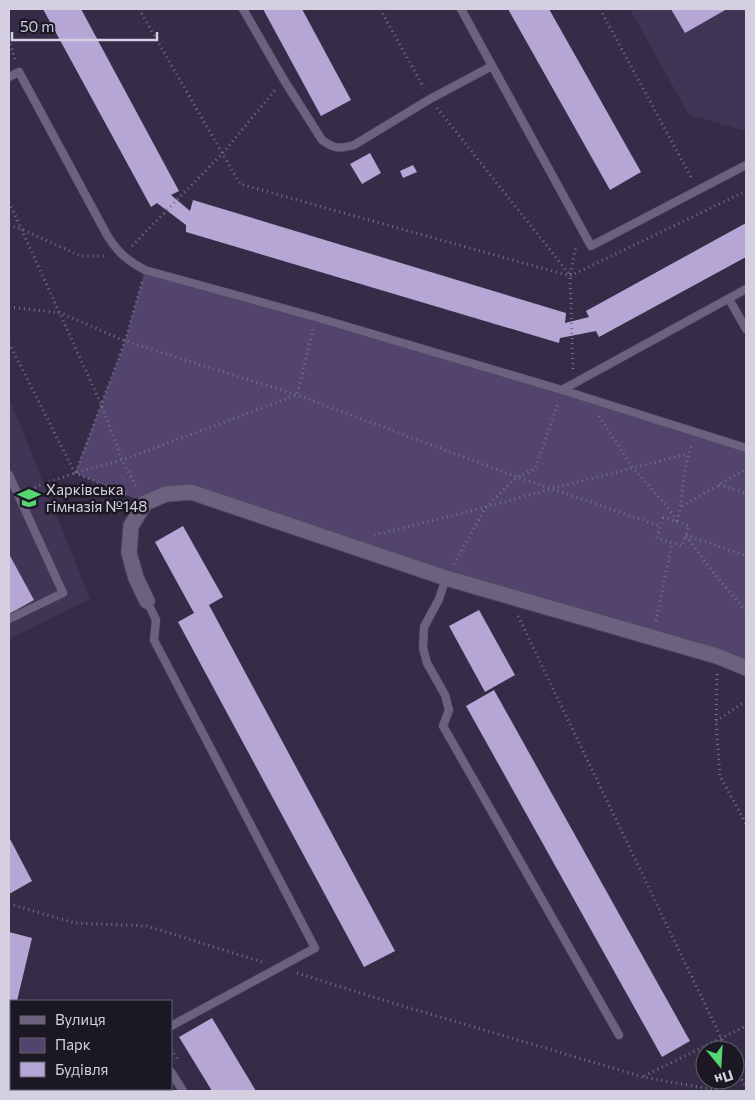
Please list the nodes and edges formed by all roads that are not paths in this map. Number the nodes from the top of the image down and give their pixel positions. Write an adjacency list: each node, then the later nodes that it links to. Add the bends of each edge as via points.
1 (243, 9): 3 (lane, via 322,140 331,147 340,149 354,145)
2 (461, 9): 3 (lane)
3 (492, 66): 5 (lane, via 591,246)
4 (9, 77): 9 (lane, via 19,72 107,235 122,256 145,270)
5 (746, 165)
6 (746, 289): 7 (lane)
7 (729, 299): 8 (lane); 9 (lane)
8 (746, 329)
9 (562, 390): 10 (lane)
10 (746, 448)
11 (9, 475): 12 (lane)
12 (17, 493): 13 (lane); 16 (lane, via 63,593)
13 (9, 497)
14 (446, 578): 15 (street, via 191,492 166,494 145,503 131,526 129,553); 17 (street, via 718,656); 19 (lane, via 440,599 424,627 423,648 449,710 443,726)
15 (146, 601): 18 (lane, via 156,620 154,640 315,948)
16 (9, 619)
17 (746, 668)
18 (172, 1025)
19 (619, 1035)
20 (172, 1074): 21 (lane)
21 (183, 1091)

